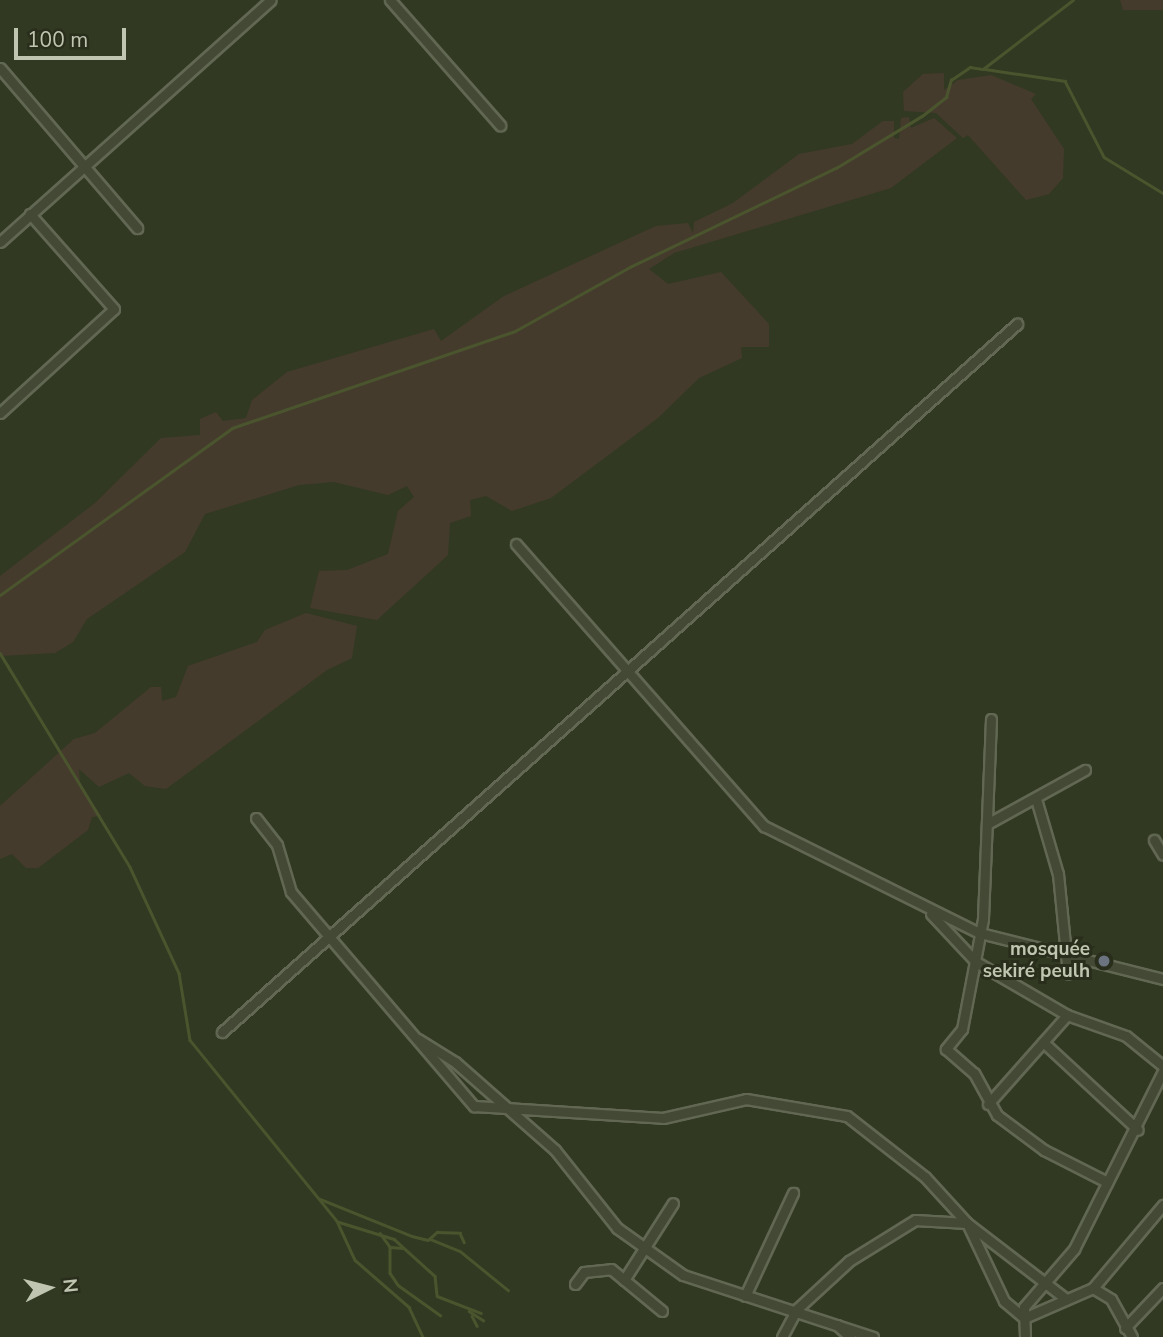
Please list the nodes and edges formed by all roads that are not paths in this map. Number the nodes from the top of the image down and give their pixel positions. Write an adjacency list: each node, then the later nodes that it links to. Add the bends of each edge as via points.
1 (271, 0): 5 (street)
2 (390, 0): 4 (street)
3 (0, 68): 5 (street)
4 (500, 125)
5 (85, 165): 6 (street); 7 (street)
6 (30, 214): 8 (street); 10 (street, via 114,309)
7 (137, 228)
8 (0, 242)
9 (1017, 324): 12 (street)
10 (0, 413)
11 (516, 544): 12 (street)
12 (627, 673): 20 (street, via 764,826 825,851); 22 (street)
13 (991, 719): 17 (street)
14 (1086, 770): 15 (street)
15 (1036, 799): 17 (street); 23 (street, via 1058,874)
16 (256, 818): 22 (street, via 277,845 291,892)
17 (987, 824): 21 (street)
18 (1154, 839): 19 (street)
19 (1163, 855)
20 (929, 911): 21 (street); 24 (street)
21 (980, 933): 23 (street); 24 (street)
22 (329, 938): 28 (street); 29 (street)
23 (1065, 950): 25 (street); 26 (street)
24 (976, 962): 27 (street); 33 (street, via 962,1003 962,1029 946,1049 974,1073)
25 (1068, 974)
26 (1163, 979)
27 (1067, 1015): 30 (street); 31 (street, via 1126,1036)
28 (222, 1032)
29 (415, 1038): 34 (street, via 455,1062); 34 (street, via 474,1106)
30 (1043, 1042): 33 (street); 35 (street)
31 (1163, 1066)
32 (1163, 1071): 35 (street)
33 (988, 1104): 36 (street, via 1024,1137)
34 (509, 1108): 40 (street, via 663,1118 746,1099 833,1112 855,1120 908,1162); 41 (street, via 571,1166 617,1228)
35 (1138, 1130): 36 (street)
36 (1107, 1182): 43 (street, via 1074,1250)
37 (793, 1192): 47 (street)
38 (673, 1203): 41 (street)
39 (1163, 1205): 45 (street)
40 (967, 1223): 43 (street); 49 (street, via 936,1218 904,1224 849,1261); 51 (street, via 1004,1301)
41 (646, 1247): 42 (street); 47 (street, via 683,1275)
42 (624, 1280): 44 (street, via 611,1269 584,1272); 50 (street)
43 (1046, 1282): 48 (street); 51 (street, via 1024,1307)
44 (575, 1284)
45 (1093, 1288): 48 (street); 53 (street, via 1111,1299)
46 (1163, 1288): 53 (street)
47 (745, 1296): 49 (street)
48 (1066, 1299): 51 (street)
49 (797, 1309): 52 (street); 54 (street)
50 (662, 1311)
51 (1024, 1318): 57 (street)
52 (831, 1319): 55 (street); 56 (street)
53 (1125, 1328): 58 (street)
54 (782, 1337)
55 (850, 1337)
56 (873, 1337)
57 (1025, 1337)
58 (1132, 1337)

